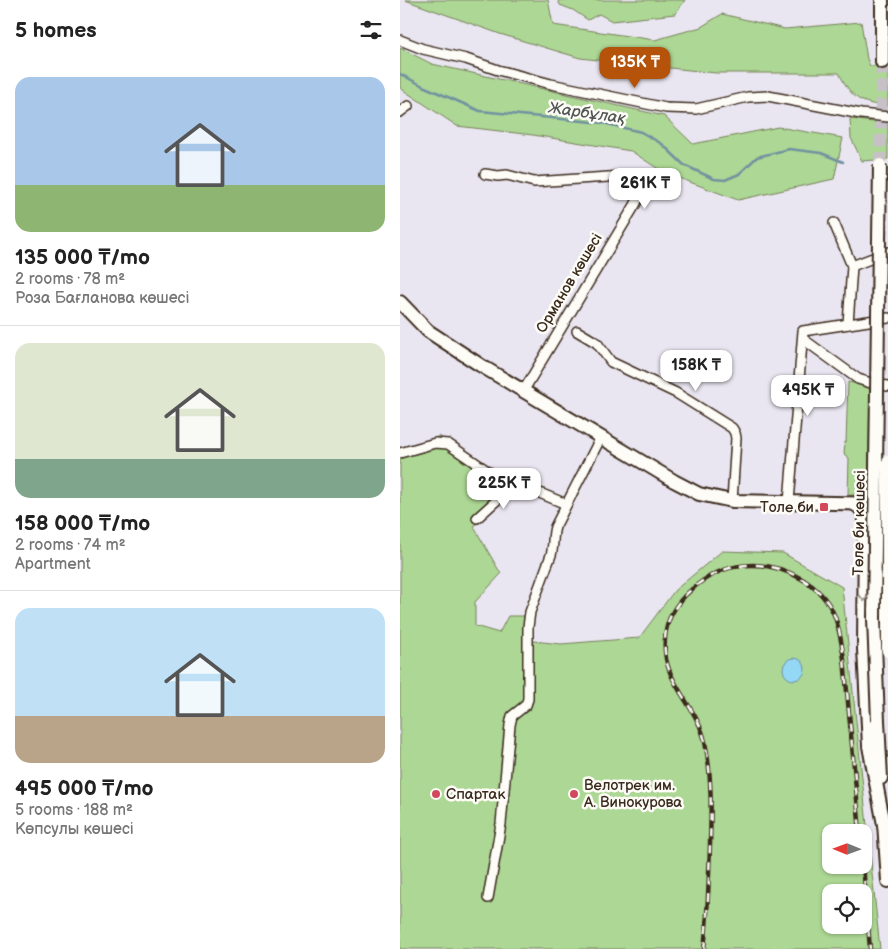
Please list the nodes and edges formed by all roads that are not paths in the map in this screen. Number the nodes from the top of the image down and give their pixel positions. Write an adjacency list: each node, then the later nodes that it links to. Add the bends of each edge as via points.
1 (882, 0): 3 (main road)
2 (400, 40): 6 (street, via 422,50 466,59 551,84 666,108 696,109 748,97 768,96)
3 (882, 62)
4 (408, 106): 5 (street)
5 (400, 112)
6 (888, 117)
7 (880, 165): 32 (main road, Төле би көшесі, bridge, via 874,619)
8 (485, 174): 18 (street, Орманов көшесі, via 534,182 647,177 635,205)
9 (834, 223): 11 (street)
10 (888, 252): 11 (street)
11 (852, 266): 14 (street)
12 (400, 302): 18 (main road, via 428,331)
13 (888, 318): 14 (street)
14 (848, 324): 16 (street, via 803,332)
15 (577, 331): 23 (street, via 597,343 611,362 676,393 732,428 736,438)
16 (803, 339): 17 (street, via 858,379); 24 (street)
17 (888, 386)
18 (524, 390): 19 (main road)
19 (601, 437): 23 (main road, via 699,494); 25 (street)
20 (400, 453): 22 (street, via 435,443 448,444 502,481)
21 (888, 462): 31 (main road, Төле би көшесі, bridge)
22 (510, 483): 25 (street); 28 (street)
23 (732, 501): 24 (main road)
24 (789, 502): 26 (main road)
25 (566, 504): 34 (street, via 554,527 552,555 530,612 528,699 526,705 515,712 510,726 501,824)
26 (854, 504): 27 (main road); 30 (main road, via 865,515)
27 (888, 504)
28 (477, 518)
29 (888, 522): 30 (main road, via 878,520)
30 (864, 530): 32 (main road, one-way to 32, via 864,648 869,746)
31 (888, 651)
32 (885, 830): 33 (main road, Төле би көшесі)
33 (888, 881)
34 (488, 898)

